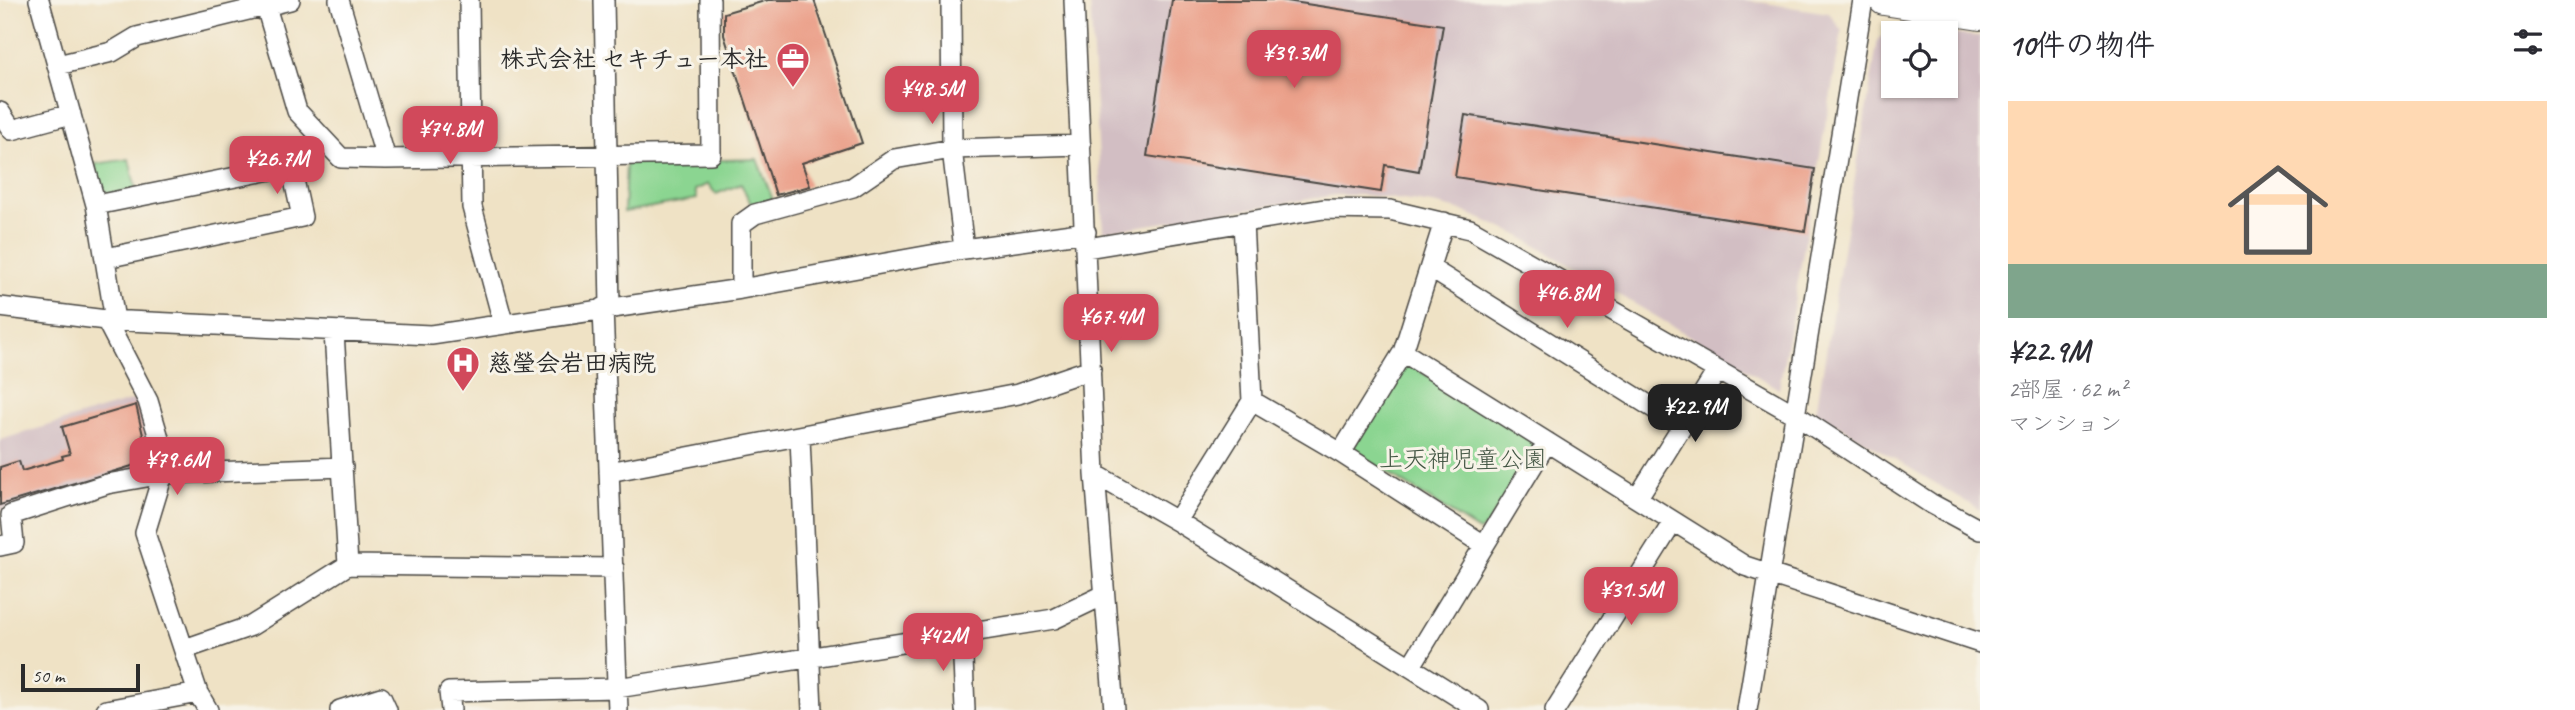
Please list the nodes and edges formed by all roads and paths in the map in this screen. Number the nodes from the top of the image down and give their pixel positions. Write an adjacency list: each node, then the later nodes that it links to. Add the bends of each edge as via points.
1 (39, 0): 13 (street)
2 (290, 0): 11 (street)
3 (338, 0): 20 (street)
4 (469, 0): 19 (street)
5 (604, 0): 18 (street)
6 (710, 0): 18 (street, via 711,153)
7 (951, 0): 17 (street)
8 (1074, 0): 16 (street)
9 (1863, 0): 38 (street)
10 (1884, 0): 12 (highway)
11 (264, 3): 13 (street, via 136,37 112,52); 20 (street, via 297,111 341,158)
12 (1980, 15)
13 (58, 65): 15 (street)
14 (0, 112): 15 (street, via 12,130)
15 (71, 114): 21 (street)
16 (1081, 145): 17 (street); 24 (street)
17 (952, 149): 25 (street); 28 (street, via 894,159 853,187 755,214 741,224)
18 (607, 156): 19 (street); 30 (street)
19 (470, 157): 20 (street); 32 (street, via 471,207)
20 (386, 159)
21 (96, 205): 26 (street); 26 (street, via 291,166 302,217)
22 (1243, 222): 23 (street, via 1356,207); 24 (street); 37 (street)
23 (1444, 222): 27 (street); 36 (street, via 1470,229 1510,250)
24 (1086, 240): 25 (street); 35 (street)
25 (964, 249): 28 (street)
26 (106, 258): 31 (street)
27 (1430, 268): 34 (street); 39 (street)
28 (741, 289): 30 (street)
29 (0, 307): 31 (street)
30 (606, 307): 32 (street); 44 (street)
31 (111, 320): 33 (street); 45 (street, via 148,401)
32 (503, 322): 33 (street, via 431,335)
33 (334, 332): 43 (street)
34 (1403, 352): 41 (street); 42 (street)
35 (1091, 369): 40 (street, via 1018,394); 46 (street)
36 (1717, 371): 38 (street); 39 (street)
37 (1252, 401): 42 (street); 48 (street)
38 (1794, 414): 50 (street, via 1930,503); 55 (street)
39 (1682, 426): 47 (street)
40 (800, 438): 44 (street); 60 (street)
41 (1547, 442): 47 (street); 51 (street)
42 (1341, 453): 51 (street)
43 (343, 467): 45 (street); 53 (street)
44 (609, 472): 54 (street)
45 (163, 474): 52 (street, via 107,484 11,515 14,542); 59 (street, via 145,533)
46 (1095, 474): 48 (street); 56 (street)
47 (1638, 497): 49 (street)
48 (1177, 521): 61 (street)
49 (1673, 522): 55 (street); 73 (street)
50 (1980, 530)
51 (1484, 545): 61 (street)
52 (0, 546)
53 (348, 565): 54 (street); 59 (street, via 251,626)
54 (614, 568): 62 (street)
55 (1769, 576): 58 (street); 74 (street)
56 (1104, 595): 57 (street, via 1054,619); 71 (street)
57 (962, 634): 60 (street); 70 (street)
58 (1980, 642)
59 (185, 649): 63 (street)
60 (810, 658): 62 (street); 69 (street)
61 (1411, 666): 72 (street)
62 (617, 688): 67 (street, via 449,692); 68 (street)
63 (203, 701): 64 (street)
64 (106, 710)
65 (340, 710): 66 (street, via 381,697)
66 (387, 710)
67 (451, 710)
68 (618, 710)
69 (813, 710)
70 (965, 710)
71 (1115, 710)
72 (1479, 710)
73 (1555, 710)
74 (1747, 710)

